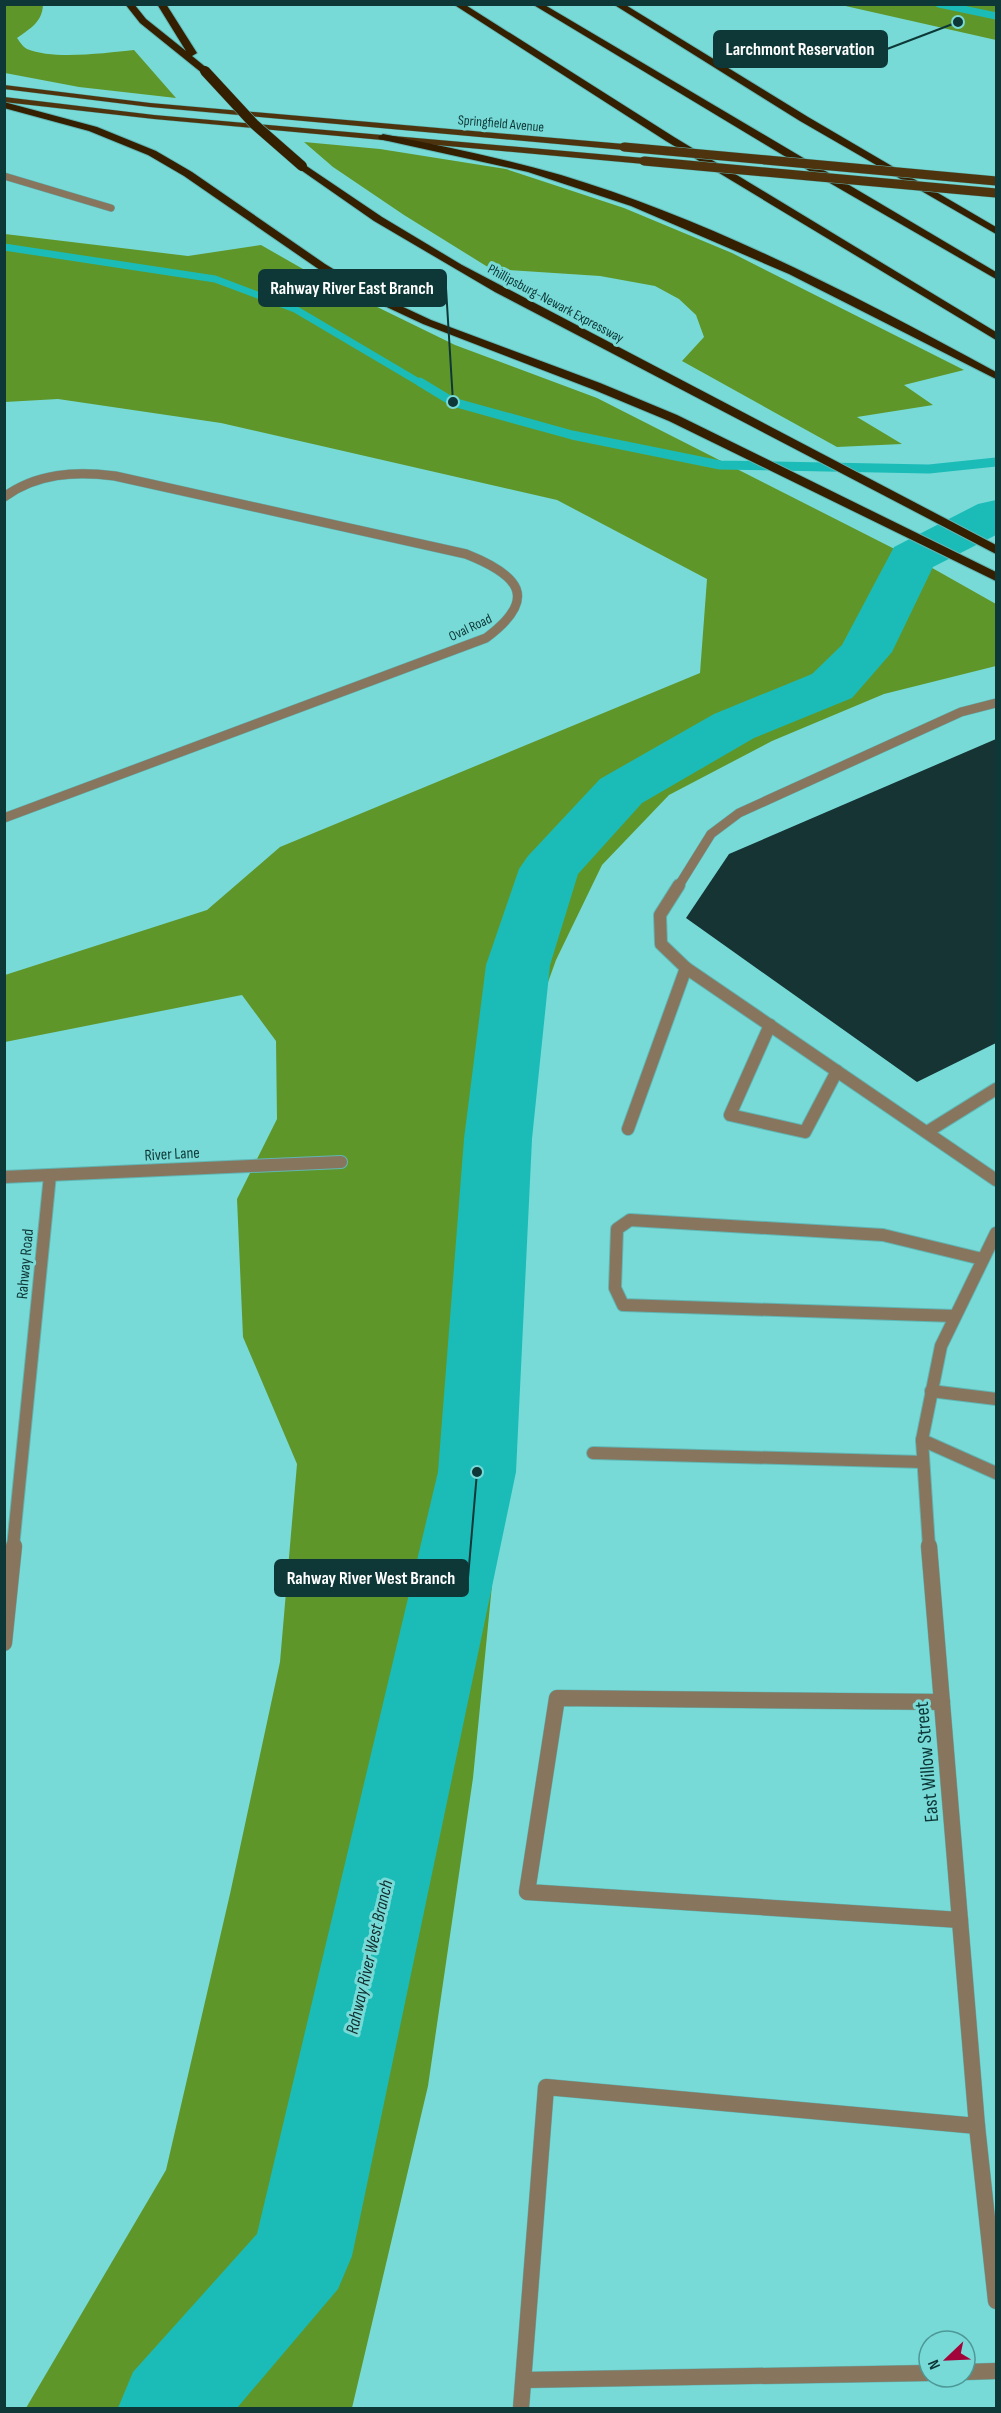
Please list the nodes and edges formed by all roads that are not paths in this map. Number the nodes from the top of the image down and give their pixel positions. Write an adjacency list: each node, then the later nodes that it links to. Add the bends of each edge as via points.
1 (129, 4): 8 (highway, via 142,21)
2 (161, 4): 8 (highway, Phillipsburg-Newark Expressway)
3 (458, 4): 19 (highway)
4 (536, 4): 7 (highway)
5 (556, 4): 7 (highway)
6 (617, 4): 17 (highway)
7 (618, 51): 18 (highway)
8 (205, 71): 22 (highway, Phillipsburg-Newark Expressway, bridge, via 254,124 302,166 386,224 468,272)
9 (6, 87): 14 (main road, Springfield Avenue, bridge, via 150,105)
10 (4, 99): 12 (main road, Springfield Avenue)
11 (4, 105): 23 (highway, via 93,129 152,153 367,294 427,322 639,404)
12 (383, 137): 15 (main road, Springfield Avenue, bridge); 20 (highway, via 526,169 641,207 760,257)
13 (4, 176): 16 (street)
14 (996, 181)
15 (996, 193)
16 (111, 208)
17 (996, 231)
18 (996, 276)
19 (996, 337)
20 (996, 376)
21 (4, 497): 25 (street, Oval Road, via 30,482 52,476 115,476 466,554 499,568 514,584 518,595 512,618 486,638)
22 (996, 550)
23 (996, 577)
24 (996, 703): 26 (street, via 961,712 739,813 711,834 660,915 661,944)
25 (4, 818)
26 (686, 968): 27 (street); 30 (street)
27 (770, 1025): 28 (street); 28 (street, via 730,1115 805,1132)
28 (837, 1071): 31 (street)
29 (996, 1089): 31 (street)
30 (628, 1129)
31 (927, 1132): 35 (street)
32 (341, 1162): 33 (street, River Lane)
33 (50, 1175): 34 (street, River Lane); 45 (street, Rahway Road)
34 (4, 1177)
35 (996, 1180)
36 (996, 1233): 37 (street, East Willow Street)
37 (982, 1259): 38 (street, East Willow Street); 38 (street, via 883,1235 630,1220 617,1229 615,1288 623,1305)
38 (954, 1316): 39 (street, East Willow Street, via 941,1346)
39 (932, 1391): 40 (street); 41 (street, East Willow Street)
40 (996, 1399)
41 (922, 1440): 43 (street, East Willow Street); 44 (street)
42 (593, 1453): 43 (street)
43 (923, 1462): 46 (street, East Willow Street)
44 (996, 1473)
45 (4, 1643)
46 (942, 1702): 47 (street, East Willow Street); 47 (street, via 557,1698 527,1892)
47 (960, 1920): 48 (street, East Willow Street)
48 (977, 2126): 49 (street, East Willow Street); 53 (street, via 546,2087)
49 (996, 2301)
50 (996, 2371): 51 (street)
51 (977, 2372)
52 (917, 2373): 53 (street)
53 (524, 2380): 54 (street)
54 (521, 2409)

